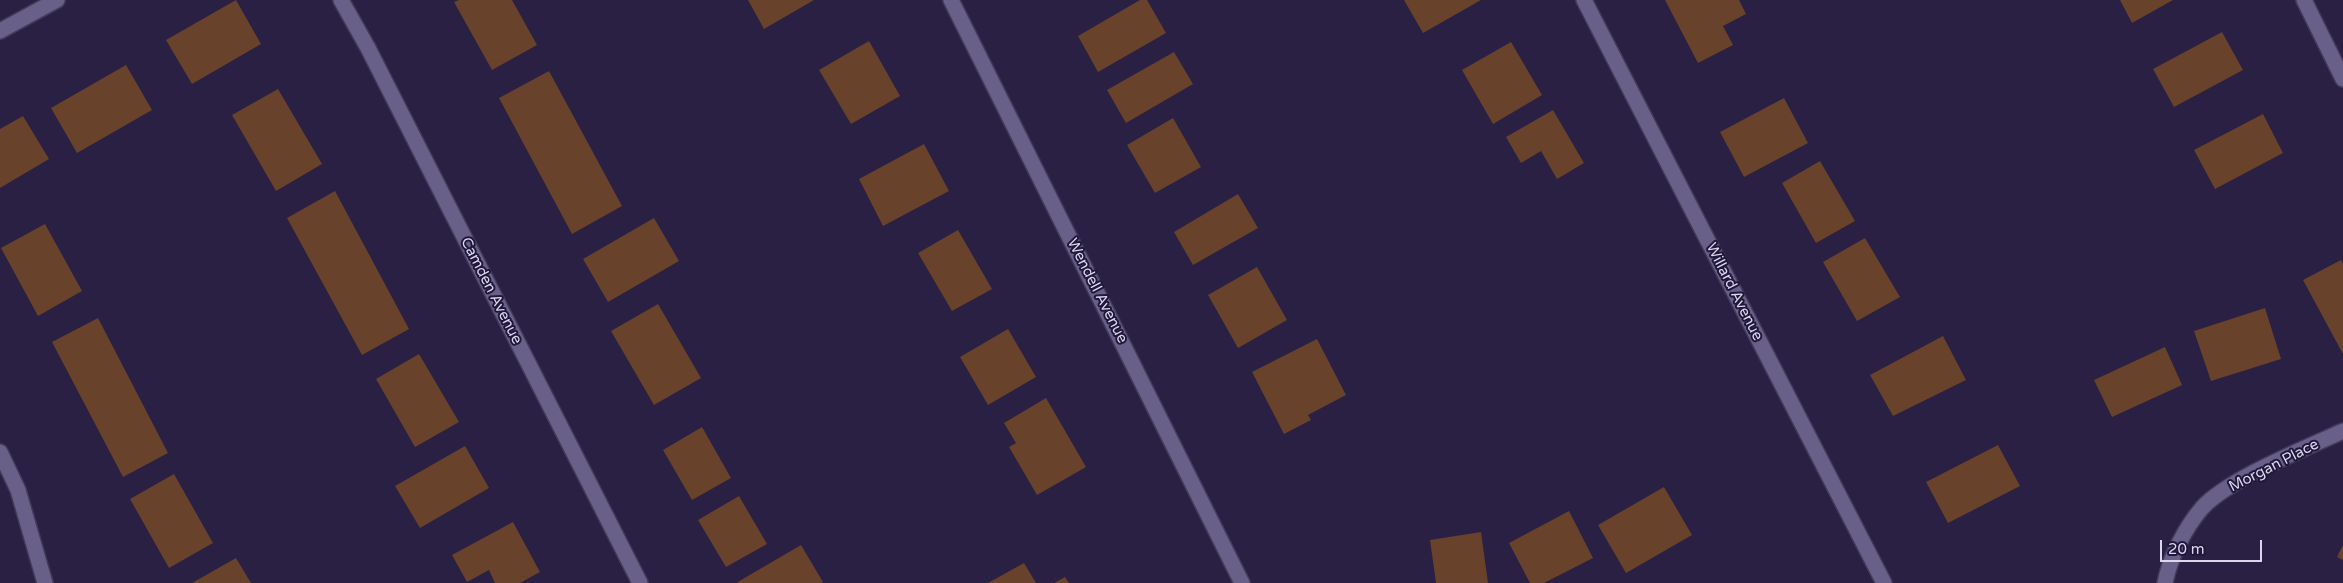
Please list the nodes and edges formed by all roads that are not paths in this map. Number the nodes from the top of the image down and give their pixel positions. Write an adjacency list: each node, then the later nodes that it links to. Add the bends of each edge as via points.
1 (57, 0): 6 (street)
2 (341, 0): 11 (street, Camden Avenue)
3 (952, 0): 12 (street, Wendell Avenue)
4 (1584, 0): 13 (street, Willard Avenue)
5 (2304, 0): 7 (street)
6 (0, 31)
7 (2343, 79)
8 (2343, 431): 14 (street, Morgan Place, via 2231,486 2203,507 2181,539)
9 (0, 452): 10 (street, via 18,490)
10 (45, 583)
11 (640, 583)
12 (1242, 583)
13 (1884, 583)
14 (2165, 583)

